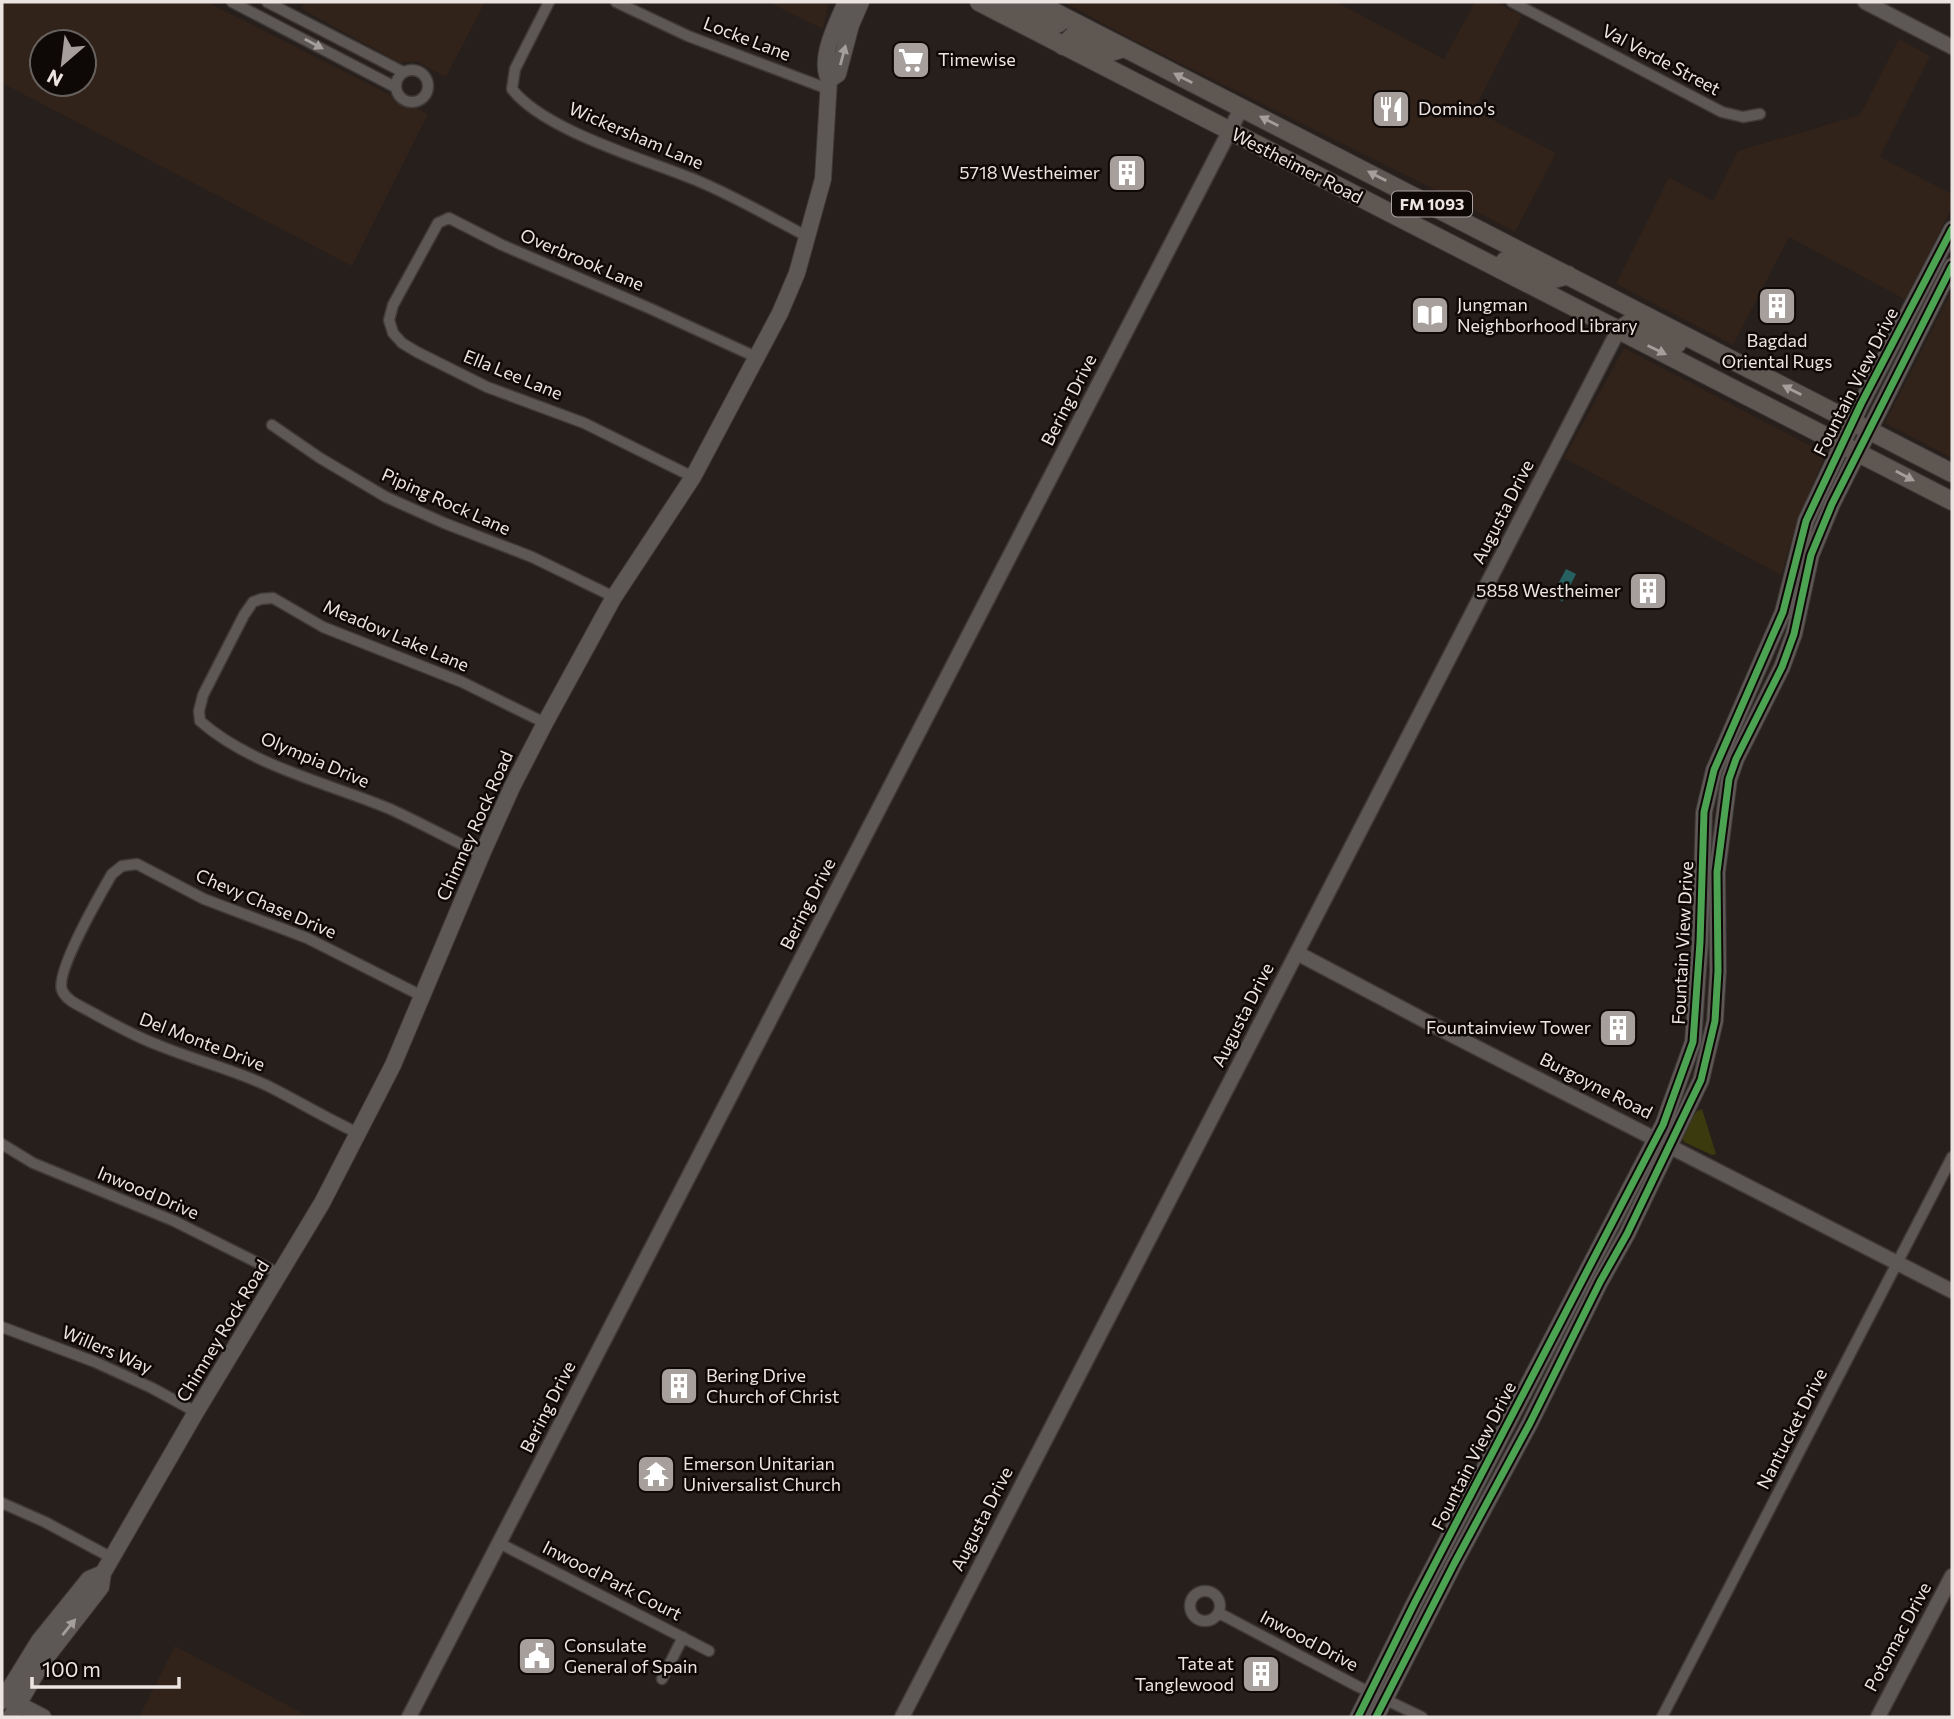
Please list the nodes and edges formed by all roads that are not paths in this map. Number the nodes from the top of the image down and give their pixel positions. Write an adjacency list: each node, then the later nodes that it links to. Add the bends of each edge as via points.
1 (232, 2): 15 (street)
2 (267, 2): 12 (street)
3 (549, 2): 27 (street, Wickersham Lane, via 514,69 512,89 520,100 568,129 699,181)
4 (616, 2): 20 (street, Locke Lane, via 688,36)
5 (846, 2): 14 (main road, Chimney Rock Road)
6 (861, 2): 14 (main road, Chimney Rock Road)
7 (979, 2): 17 (main road, Westheimer Road / FM 1093)
8 (1006, 2): 13 (main road, via 1051,26)
9 (1035, 2): 13 (main road, Westheimer Road / FM 1093)
10 (1512, 2): 23 (street, Val Verde Street, via 1723,112 1743,117)
11 (1866, 2): 16 (street)
12 (284, 6): 15 (street); 19 (street)
13 (1062, 16): 18 (main road, Westheimer Road / FM 1093)
14 (845, 23): 20 (main road, Chimney Rock Road, via 838,74)
15 (275, 24): 21 (street, one-way to 21)
16 (1952, 47)
17 (1055, 48): 18 (main road, via 1073,36 1108,53); 24 (main road, Westheimer Road / FM 1093)
18 (1124, 48): 22 (main road, Westheimer Road / FM 1093, one-way to 18)
19 (403, 72): 21 (street); 21 (street, via 422,73 428,82 427,93 411,103 399,96)
20 (829, 84): 27 (main road, Chimney Rock Road, via 823,178)
21 (396, 87)
22 (1242, 107): 24 (street, Bering Drive); 28 (main road, Westheimer Road / FM 1093, one-way to 22)
23 (1760, 114)
24 (1230, 131): 25 (main road, Westheimer Road / FM 1093); 70 (street, Bering Drive)
25 (1422, 229): 28 (main road, via 1436,225 1490,252); 31 (main road, Westheimer Road / FM 1093)
26 (1952, 229): 30 (main road, Fountain View Drive)
27 (808, 237): 36 (main road, Chimney Rock Road, via 780,313)
28 (1503, 241): 33 (main road, Westheimer Road / FM 1093)
29 (415, 263): 36 (street, Overbrook Lane, via 438,222 449,218); 43 (street, Ella Lee Lane, via 389,320 402,343 487,387 584,423)
30 (1935, 263): 32 (main road); 37 (main road, Fountain View Drive)
31 (1500, 269): 33 (main road, via 1509,260 1550,280); 34 (main road, Westheimer Road / FM 1093)
32 (1951, 269): 39 (main road, Fountain View Drive)
33 (1568, 275): 35 (main road, Westheimer Road / FM 1093)
34 (1618, 331): 35 (main road, via 1633,323 1677,344); 40 (main road, Westheimer Road / FM 1093, one-way to 40); 52 (street, Augusta Drive)
35 (1689, 338): 37 (main road, Westheimer Road / FM 1093, one-way to 35)
36 (756, 358): 43 (main road, Chimney Rock Road)
37 (1853, 421): 39 (main road, Westheimer Road / FM 1093); 40 (main road, Fountain View Drive)
38 (272, 425): 46 (street, Piping Rock Lane, via 386,497 532,557)
39 (1869, 430): 41 (main road, Fountain View Drive); 42 (main road, Westheimer Road / FM 1093)
40 (1842, 443): 41 (main road, Westheimer Road / FM 1093); 45 (main road, Fountain View Drive, via 1806,521)
41 (1858, 452): 44 (main road, Westheimer Road / FM 1093, one-way to 44); 45 (main road, Fountain View Drive)
42 (1952, 473)
43 (692, 477): 46 (main road, Chimney Rock Road)
44 (1952, 501)
45 (1795, 596): 49 (main road, Fountain View Drive)
46 (614, 597): 48 (main road, Chimney Rock Road)
47 (222, 658): 48 (street, Meadow Lake Lane, via 253,602 273,598 323,627 462,682); 50 (street, Olympia Drive, via 198,711 200,721 214,734)
48 (545, 723): 50 (main road, Chimney Rock Road)
49 (1729, 756): 53 (main road, Fountain View Drive, via 1714,770 1704,812); 54 (main road, Fountain View Drive, via 1717,872)
50 (482, 854): 55 (main road, Chimney Rock Road)
51 (84, 925): 55 (street, Chevy Chase Drive, via 112,874 122,866 137,864 204,899 307,938); 56 (street, Del Monte Drive, via 61,975 61,988 68,999 135,1035 237,1073)
52 (1297, 953): 57 (street, Burgoyne Road); 83 (street, Augusta Drive)
53 (1698, 970): 54 (main road); 57 (main road, Fountain View Drive, via 1693,1042)
54 (1718, 971): 57 (main road, Fountain View Drive, via 1715,1021 1701,1080)
55 (422, 996): 56 (main road, Chimney Rock Road)
56 (358, 1133): 61 (main road, Chimney Rock Road)
57 (1664, 1142): 60 (street, Burgoyne Road); 62 (main road, Fountain View Drive, via 1609,1226)
58 (2, 1144): 61 (street, Inwood Drive, via 33,1163 174,1222)
59 (1952, 1157): 60 (street, Nantucket Drive)
60 (1897, 1264): 63 (street, Burgoyne Road); 87 (street, Nantucket Drive)
61 (280, 1274): 67 (main road, Chimney Rock Road)
62 (1593, 1278): 65 (main road, Fountain View Drive); 66 (main road, Fountain View Drive)
63 (1952, 1291)
64 (2, 1327): 67 (street, Willers Way, via 95,1362)
65 (1537, 1368): 66 (main road); 68 (main road, Fountain View Drive)
66 (1552, 1376): 68 (main road, Fountain View Drive, via 1530,1423)
67 (196, 1412): 71 (main road, Chimney Rock Road)
68 (1496, 1467): 72 (main road, Fountain View Drive)
69 (2, 1503): 71 (street)
70 (499, 1543): 75 (street, Inwood Park Court); 82 (street, Bering Drive)
71 (114, 1559): 80 (main road, Chimney Rock Road, via 103,1573 89,1579 39,1641)
72 (1447, 1560): 78 (main road, Fountain View Drive); 79 (main road, Fountain View Drive)
73 (1952, 1576): 88 (street, Potomac Drive)
74 (1219, 1613): 78 (street, Inwood Drive)
75 (683, 1637): 76 (street, Inwood Park Court); 77 (street)
76 (709, 1651)
77 (662, 1679)
78 (1370, 1691): 79 (street, Inwood Drive); 84 (main road, Fountain View Drive)
79 (1385, 1699): 85 (main road, Fountain View Drive); 86 (street, Inwood Drive)
80 (7, 1703): 81 (main road)
81 (43, 1717)
82 (409, 1717)
83 (902, 1717)
84 (1358, 1717)
85 (1376, 1717)
86 (1422, 1717)
87 (1662, 1717)
88 (1878, 1717)

